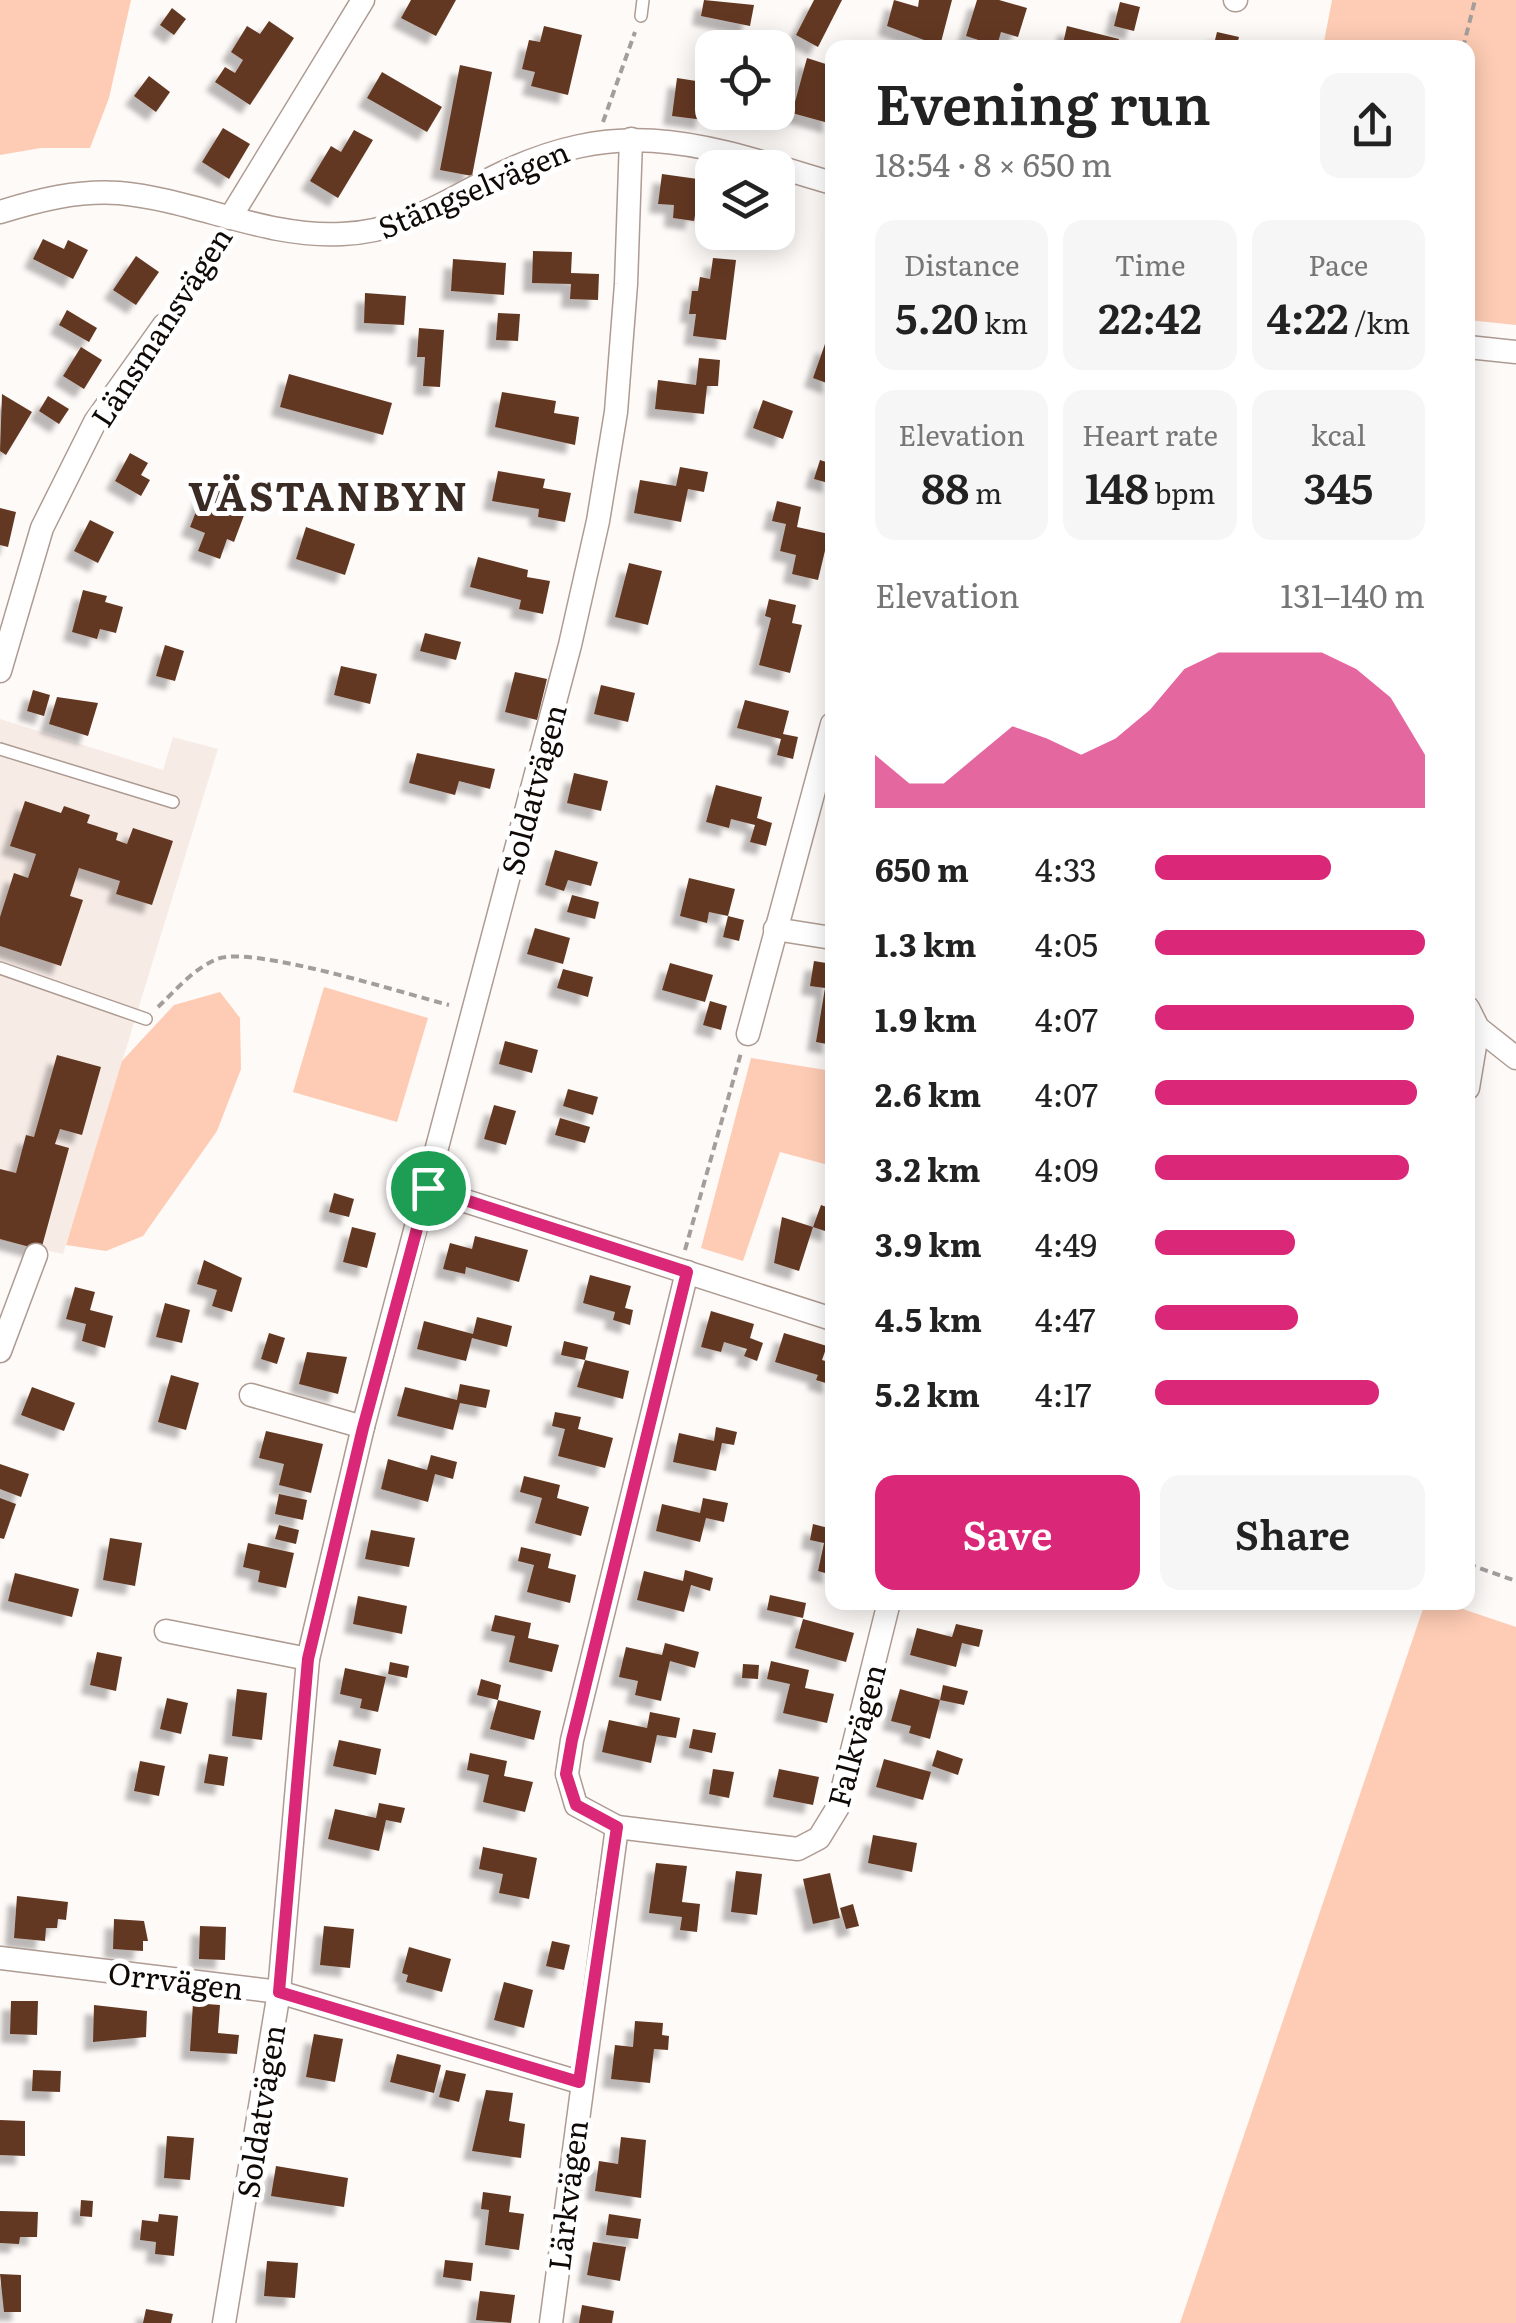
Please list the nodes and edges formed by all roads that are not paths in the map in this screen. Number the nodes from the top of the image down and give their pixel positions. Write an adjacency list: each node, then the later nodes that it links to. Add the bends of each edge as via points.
1 (643, 0): 3 (lane)
2 (355, 3): 7 (street, Länsmansvägen)
3 (640, 16)
4 (631, 139): 5 (street, Stängselvägen, via 699,145); 7 (street, Stängselvägen, via 552,150 424,216 368,233 306,235); 22 (street, Soldatvägen, via 620,366 598,522)
5 (825, 181)
6 (0, 212): 7 (street, Stängselvägen, via 56,196 110,193)
7 (230, 218)
8 (164, 325): 11 (street, Länsmansvägen, via 94,422 42,528)
9 (1475, 348): 10 (street)
10 (1516, 352)
11 (0, 671)
12 (0, 749): 14 (lane)
13 (825, 749): 15 (street)
14 (174, 802)
15 (775, 929): 16 (street); 20 (street)
16 (825, 937)
17 (0, 968): 18 (lane)
18 (146, 1019)
19 (1475, 1020): 21 (street)
20 (748, 1034)
21 (1516, 1058)
22 (428, 1188): 24 (street); 28 (street, Soldatvägen)
23 (36, 1255): 26 (street)
24 (683, 1270): 25 (street); 32 (street, via 566,1774 576,1805)
25 (825, 1317)
26 (0, 1350)
27 (252, 1395): 28 (street)
28 (363, 1428): 31 (street, Soldatvägen)
29 (887, 1610): 32 (street, Falkvägen, via 838,1807 819,1838 798,1849)
30 (166, 1630): 31 (street)
31 (308, 1659): 34 (street, Soldatvägen)
32 (617, 1827): 35 (street, Lärkvägen)
33 (0, 1958): 34 (street, Orrvägen)
34 (279, 1992): 35 (street, Orrvägen); 36 (street, Soldatvägen)
35 (579, 2082): 37 (street, Lärkvägen)
36 (224, 2323)
37 (551, 2323)

